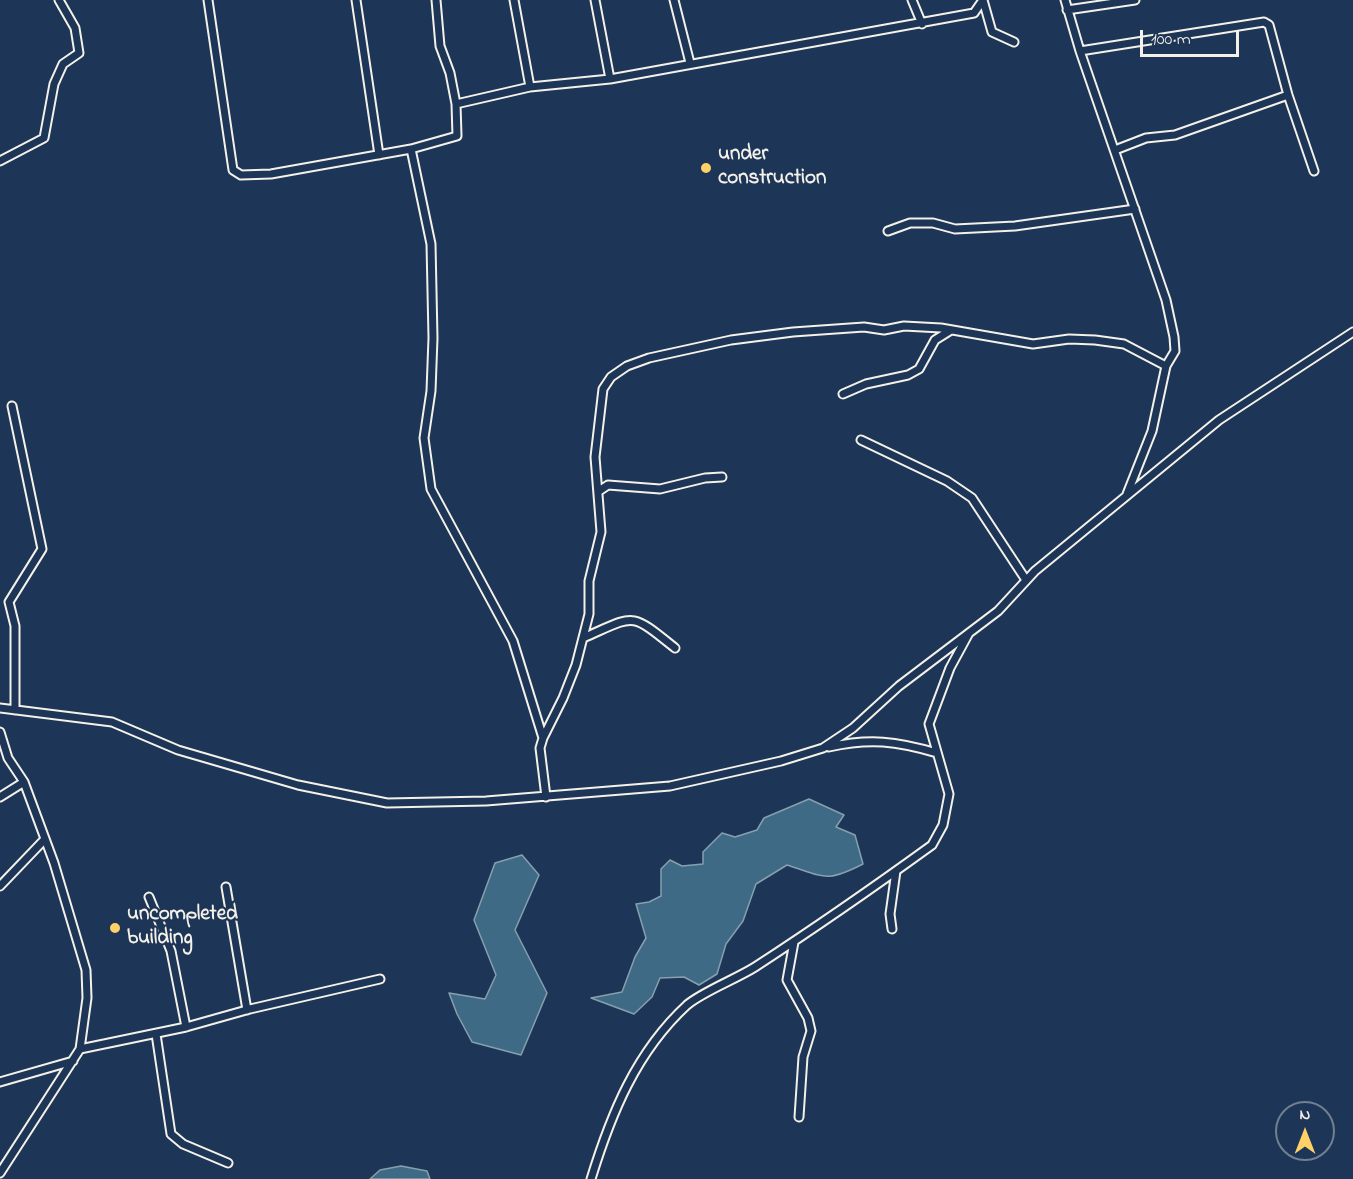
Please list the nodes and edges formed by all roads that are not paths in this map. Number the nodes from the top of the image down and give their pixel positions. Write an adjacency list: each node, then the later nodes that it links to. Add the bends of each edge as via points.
1 (59, 0): 24 (street, via 75,28 79,53 63,64 54,84 44,138)
2 (208, 0): 23 (street, via 233,170 241,175 271,174)
3 (356, 0): 23 (street)
4 (436, 0): 20 (street, via 440,46)
5 (514, 0): 18 (street)
6 (596, 0): 17 (street)
7 (674, 0): 16 (street)
8 (912, 0): 13 (street)
9 (983, 0): 13 (street, via 974,13); 14 (street, via 992,32)
10 (1065, 0): 12 (street)
11 (1135, 0): 12 (street)
12 (1067, 10): 15 (street)
13 (922, 24): 16 (street)
14 (1014, 42)
15 (1080, 51): 19 (street, via 1264,22 1269,25); 22 (street)
16 (690, 63): 17 (street)
17 (610, 79): 18 (street)
18 (530, 87): 20 (street)
19 (1288, 95): 22 (street, via 1175,135 1146,138); 25 (street)
20 (456, 104): 21 (street, via 457,135)
21 (411, 149): 23 (street); 44 (street, via 431,244 434,338 424,438 431,489 513,641)
22 (1115, 150): 26 (street)
23 (379, 154)
24 (0, 161)
25 (1314, 171)
26 (1135, 209): 27 (street, via 955,229 933,223 910,223); 30 (street, via 1166,300 1174,337 1174,351)
27 (888, 231)
28 (951, 330): 30 (street, via 1034,344 1069,339 1124,344); 31 (street, via 935,340 919,369); 35 (street, via 904,326 793,332 731,340 627,366 611,377 603,389 595,458)
29 (1353, 332): 36 (street, via 1219,420)
30 (1166, 366): 36 (street, via 1152,431)
31 (843, 394)
32 (12, 406): 42 (street, via 42,549 9,602 15,626)
33 (861, 440): 37 (street, via 947,481 972,498)
34 (722, 477): 35 (street, via 660,489 608,485)
35 (598, 491): 39 (street, via 601,532 589,581 589,614)
36 (1126, 496): 37 (street)
37 (1026, 580): 38 (street, via 998,611)
38 (970, 632): 45 (street); 46 (street, via 950,668 929,724)
39 (583, 638): 40 (street, via 613,623 634,620 652,627); 44 (street, via 563,698)
40 (675, 648)
41 (0, 708): 42 (street)
42 (15, 710): 49 (street, via 112,722 178,750 298,785 387,803)
43 (0, 732): 47 (street, via 8,758)
44 (543, 738): 49 (street, via 540,748)
45 (823, 748): 46 (street, via 879,740 902,742); 49 (street, via 670,786)
46 (937, 753): 51 (street, via 949,794 943,825 932,845)
47 (24, 782): 48 (street); 50 (street)
48 (0, 797)
49 (546, 797)
50 (45, 839): 52 (street); 61 (street, via 86,970 87,1016)
51 (896, 871): 55 (street, via 890,914); 56 (street)
52 (0, 886)
53 (226, 887): 58 (street)
54 (148, 897): 59 (street, via 171,951)
55 (892, 929)
56 (794, 942): 64 (street, via 787,980 811,1031 803,1057); 67 (street, via 733,981 689,1003 664,1032 633,1075 609,1123)
57 (380, 979): 58 (street)
58 (247, 1010): 59 (street)
59 (186, 1027): 60 (street)
60 (156, 1034): 61 (street); 65 (street, via 171,1134 183,1144)
61 (80, 1049): 62 (street)
62 (73, 1061): 63 (street); 66 (street)
63 (0, 1082)
64 (799, 1117)
65 (228, 1163)
66 (0, 1173)
67 (591, 1179)

